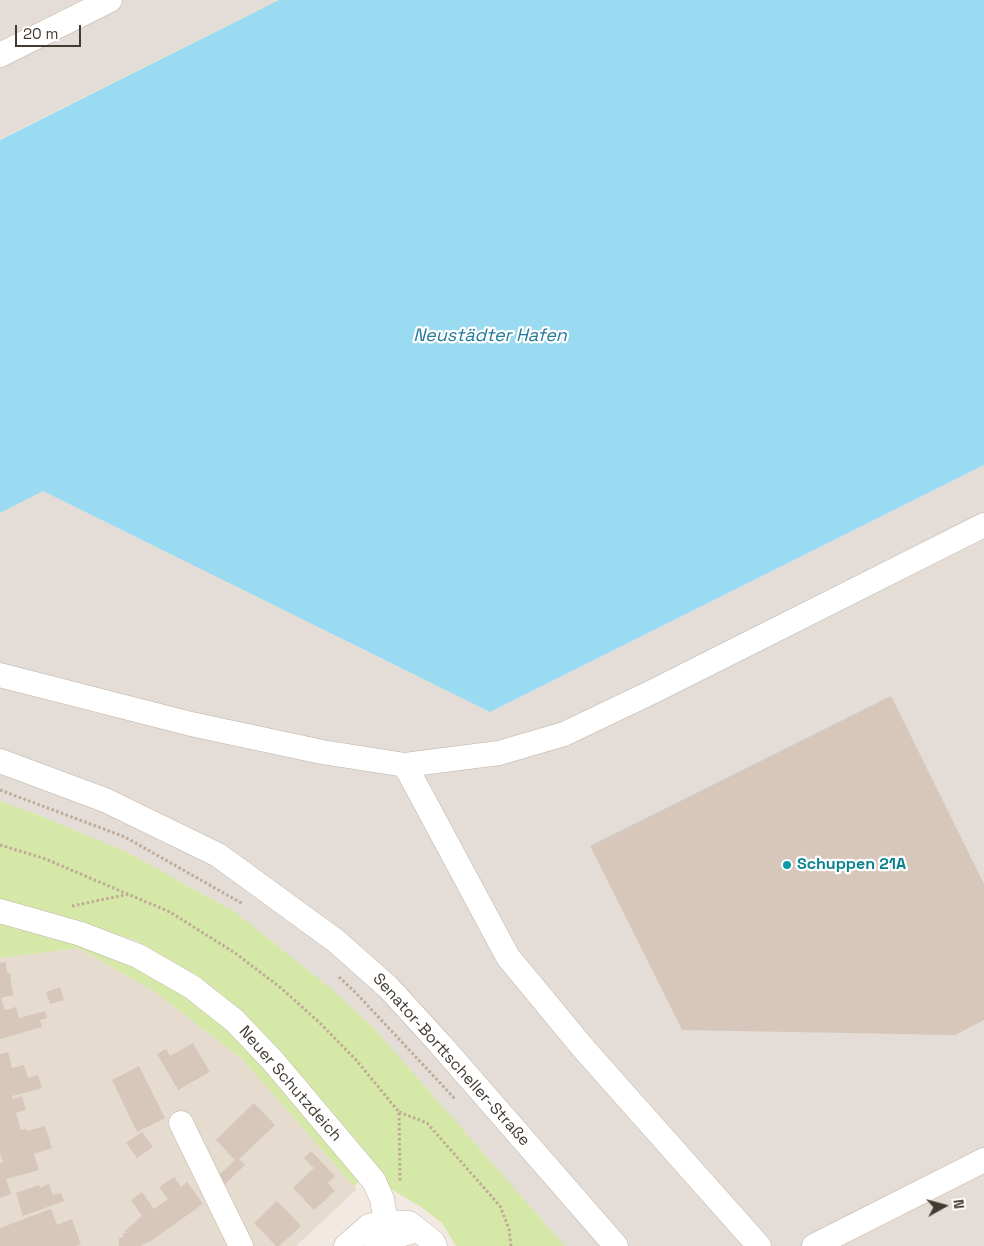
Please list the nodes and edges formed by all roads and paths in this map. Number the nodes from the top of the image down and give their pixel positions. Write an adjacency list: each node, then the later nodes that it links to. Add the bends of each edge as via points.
1 (110, 0): 2 (street)
2 (0, 55)
3 (984, 525): 6 (street, via 564,734 499,753)
4 (0, 675): 6 (street, via 191,724 322,752)
5 (0, 761): 26 (street, Senator-Borttscheller-Straße, via 105,800 218,855 336,941 388,987)
6 (404, 765): 27 (street, via 508,957 584,1049)
7 (0, 790): 10 (path, via 125,837)
8 (0, 845): 9 (path, via 42,858)
9 (130, 894): 11 (path); 15 (path, via 195,927 280,988 356,1060)
10 (246, 906)
11 (63, 908)
12 (0, 911): 19 (street, Neuer Schutzdeich, via 81,934 138,956 192,987 234,1021 273,1061 374,1181 382,1199)
13 (336, 974): 14 (path)
14 (461, 1106)
15 (399, 1112): 18 (path); 25 (path, via 427,1122 500,1206 509,1229)
16 (181, 1123): 21 (street)
17 (984, 1160): 28 (street)
18 (400, 1185)
19 (386, 1222): 20 (street, via 409,1223); 22 (street, via 369,1226)
20 (418, 1230): 23 (street, via 392,1237); 24 (street)
21 (241, 1246)
22 (346, 1246)
23 (377, 1246)
24 (435, 1246)
25 (510, 1246)
26 (616, 1246)
27 (759, 1246)
28 (814, 1246)

